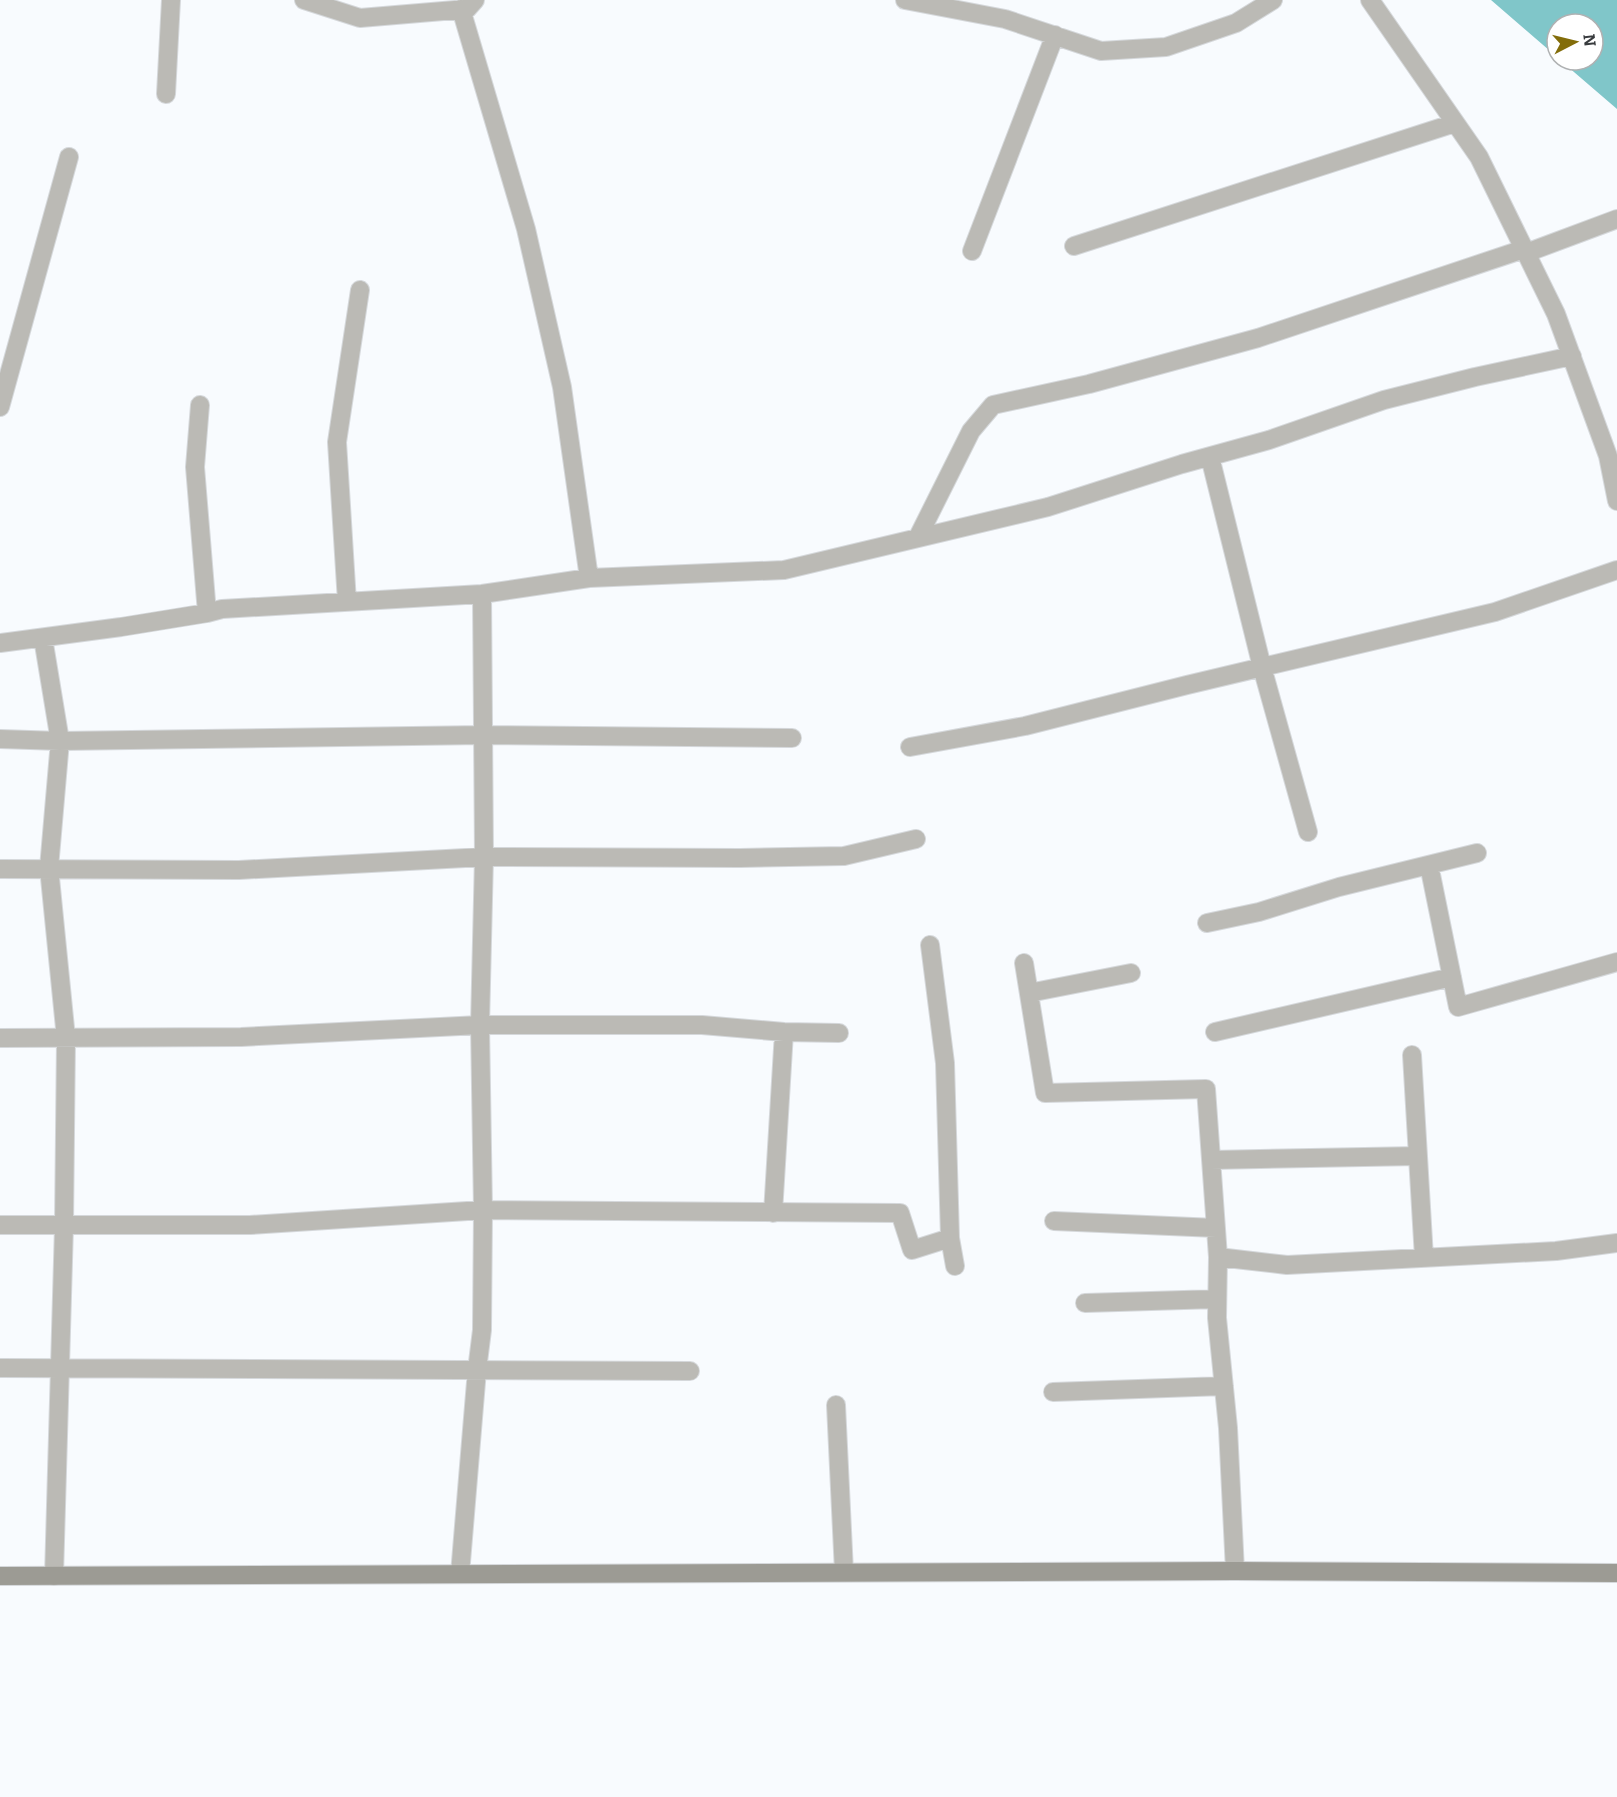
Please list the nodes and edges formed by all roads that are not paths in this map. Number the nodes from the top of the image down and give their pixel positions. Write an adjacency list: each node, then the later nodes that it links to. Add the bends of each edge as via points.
1 (171, 0): 8 (street)
2 (304, 0): 6 (street, via 360,18)
3 (905, 0): 7 (street, via 1005,19)
4 (1272, 0): 7 (street, via 1236,23 1166,47 1101,51)
5 (1370, 0): 9 (street)
6 (468, 5): 23 (street, via 562,387)
7 (1055, 35): 13 (street)
8 (166, 94)
9 (1455, 123): 12 (street); 14 (street, via 1479,157)
10 (69, 158): 18 (street)
11 (1617, 219): 14 (street)
12 (1074, 246)
13 (972, 251)
14 (1525, 251): 16 (street); 21 (street, via 1258,338 1089,384 993,405 970,431)
15 (360, 290): 25 (street, via 337,442)
16 (1572, 356): 19 (street, via 1384,399); 20 (street, via 1608,456)
17 (200, 405): 26 (street, via 195,467)
18 (0, 407)
19 (1210, 457): 21 (street, via 1048,507); 29 (street)
20 (1617, 501)
21 (918, 537): 23 (street, via 784,570)
22 (1617, 570): 29 (street, via 1495,612)
23 (589, 578): 24 (street)
24 (482, 594): 25 (street); 30 (street)
25 (346, 602): 26 (street)
26 (207, 613): 27 (street)
27 (43, 638): 28 (street); 33 (street)
28 (0, 643)
29 (1262, 667): 34 (street, via 1025,726); 35 (street)
30 (483, 735): 31 (street); 33 (street); 38 (street)
31 (792, 738)
32 (0, 739): 33 (street)
33 (60, 741): 40 (street)
34 (910, 747)
35 (1308, 832)
36 (916, 839): 38 (street, via 844,856)
37 (1477, 853): 39 (street)
38 (484, 857): 40 (street, via 239,870); 49 (street)
39 (1429, 865): 42 (street); 47 (street)
40 (49, 868): 41 (street); 54 (street)
41 (0, 869)
42 (1207, 923)
43 (930, 945): 64 (street, via 945,1063)
44 (1617, 962): 47 (street, via 1458,1007)
45 (1024, 963): 48 (street)
46 (1131, 973): 48 (street)
47 (1452, 977): 51 (street)
48 (1029, 993): 57 (street, via 1045,1093 1206,1089)
49 (480, 1025): 50 (street, via 702,1024); 54 (street, via 241,1037); 58 (street)
50 (784, 1032): 52 (street); 59 (street)
51 (1215, 1032)
52 (839, 1033)
53 (0, 1038): 54 (street)
54 (66, 1038): 62 (street)
55 (1412, 1055): 56 (street)
56 (1418, 1156): 57 (street); 67 (street)
57 (1211, 1160): 63 (street)
58 (483, 1210): 59 (street); 62 (street, via 250,1225); 73 (street, via 482,1330)
59 (772, 1213): 64 (street, via 900,1213 912,1250)
60 (1054, 1221): 63 (street)
61 (0, 1225): 62 (street)
62 (64, 1226): 71 (street)
63 (1216, 1228): 66 (street)
64 (950, 1238): 68 (street)
65 (1617, 1243): 67 (street, via 1556,1251)
66 (1218, 1257): 67 (street, via 1287,1265); 69 (street)
67 (1424, 1258)
68 (955, 1266)
69 (1217, 1299): 70 (street); 75 (street)
70 (1085, 1303)
71 (61, 1367): 72 (street); 73 (street); 83 (street)
72 (0, 1368)
73 (477, 1370): 74 (street); 81 (street)
74 (690, 1371)
75 (1224, 1386): 76 (street); 78 (street)
76 (1053, 1392)
77 (836, 1405): 79 (street)
78 (1235, 1571): 79 (main road); 80 (main road)
79 (844, 1572): 81 (main road)
80 (1617, 1572)
81 (460, 1574): 83 (main road)
82 (0, 1576): 83 (main road)
83 (54, 1576)

